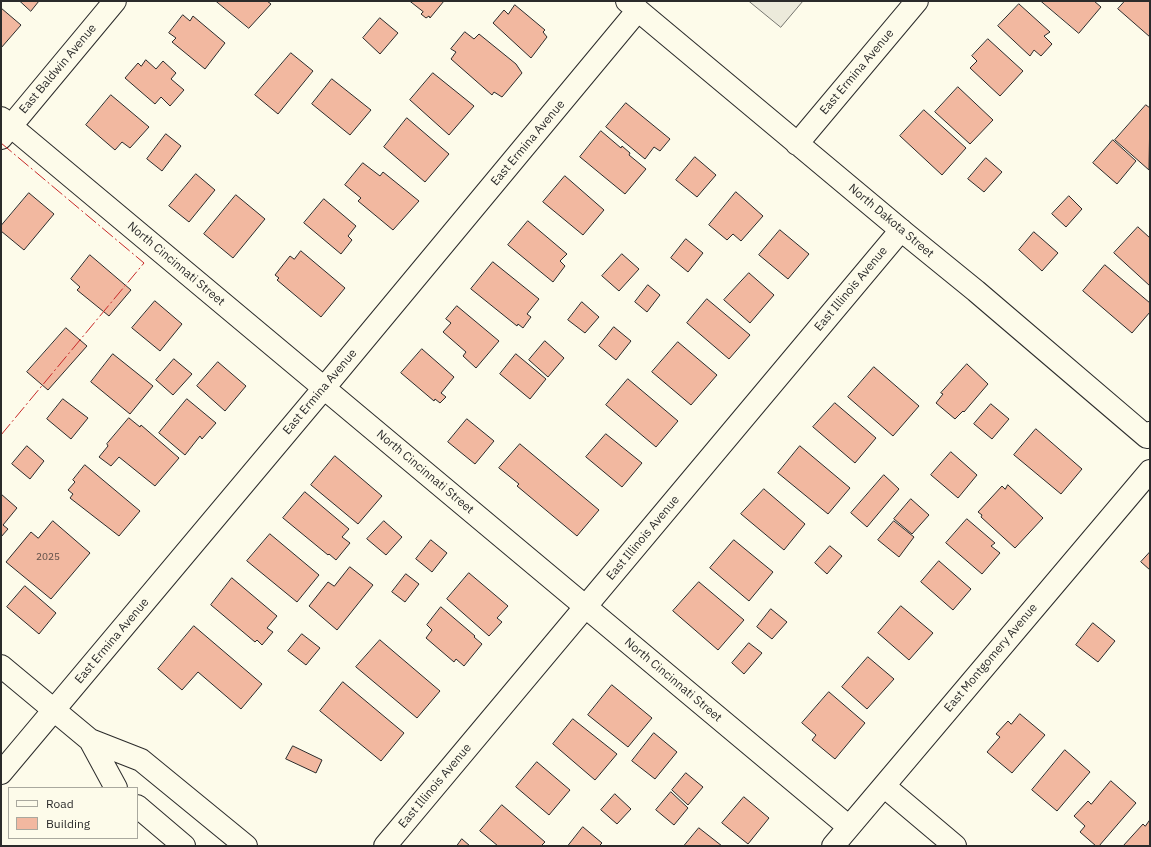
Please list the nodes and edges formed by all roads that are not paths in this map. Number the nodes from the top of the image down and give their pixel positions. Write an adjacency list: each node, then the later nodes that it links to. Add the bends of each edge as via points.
1 (115, 1): 4 (street, East Baldwin Avenue)
2 (917, 1): 5 (street, East Ermina Avenue)
3 (633, 6): 5 (street, North Dakota Street); 7 (street, East Ermina Avenue)
4 (4, 127): 7 (street, North Cincinnati Street)
5 (798, 144): 6 (street, North Dakota Street)
6 (901, 230): 8 (street, North Dakota Street); 10 (street, East Illinois Avenue)
7 (324, 388): 10 (street, North Cincinnati Street); 12 (street, East Ermina Avenue)
8 (1149, 438)
9 (1150, 470): 15 (street, East Montgomery Avenue)
10 (586, 607): 18 (street, North Cincinnati Street); 21 (street, East Illinois Avenue)
11 (1, 666): 12 (street)
12 (54, 710): 13 (street); 14 (street, East Ermina Avenue)
13 (90, 740): 16 (street); 20 (street, via 142,760)
14 (1, 773)
15 (884, 786): 18 (street, East Montgomery Avenue); 23 (street)
16 (115, 787)
17 (138, 807): 19 (street)
18 (849, 827): 22 (street, East Montgomery Avenue)
19 (184, 846)
20 (246, 846)
21 (386, 846)
22 (833, 846)
23 (955, 846)

